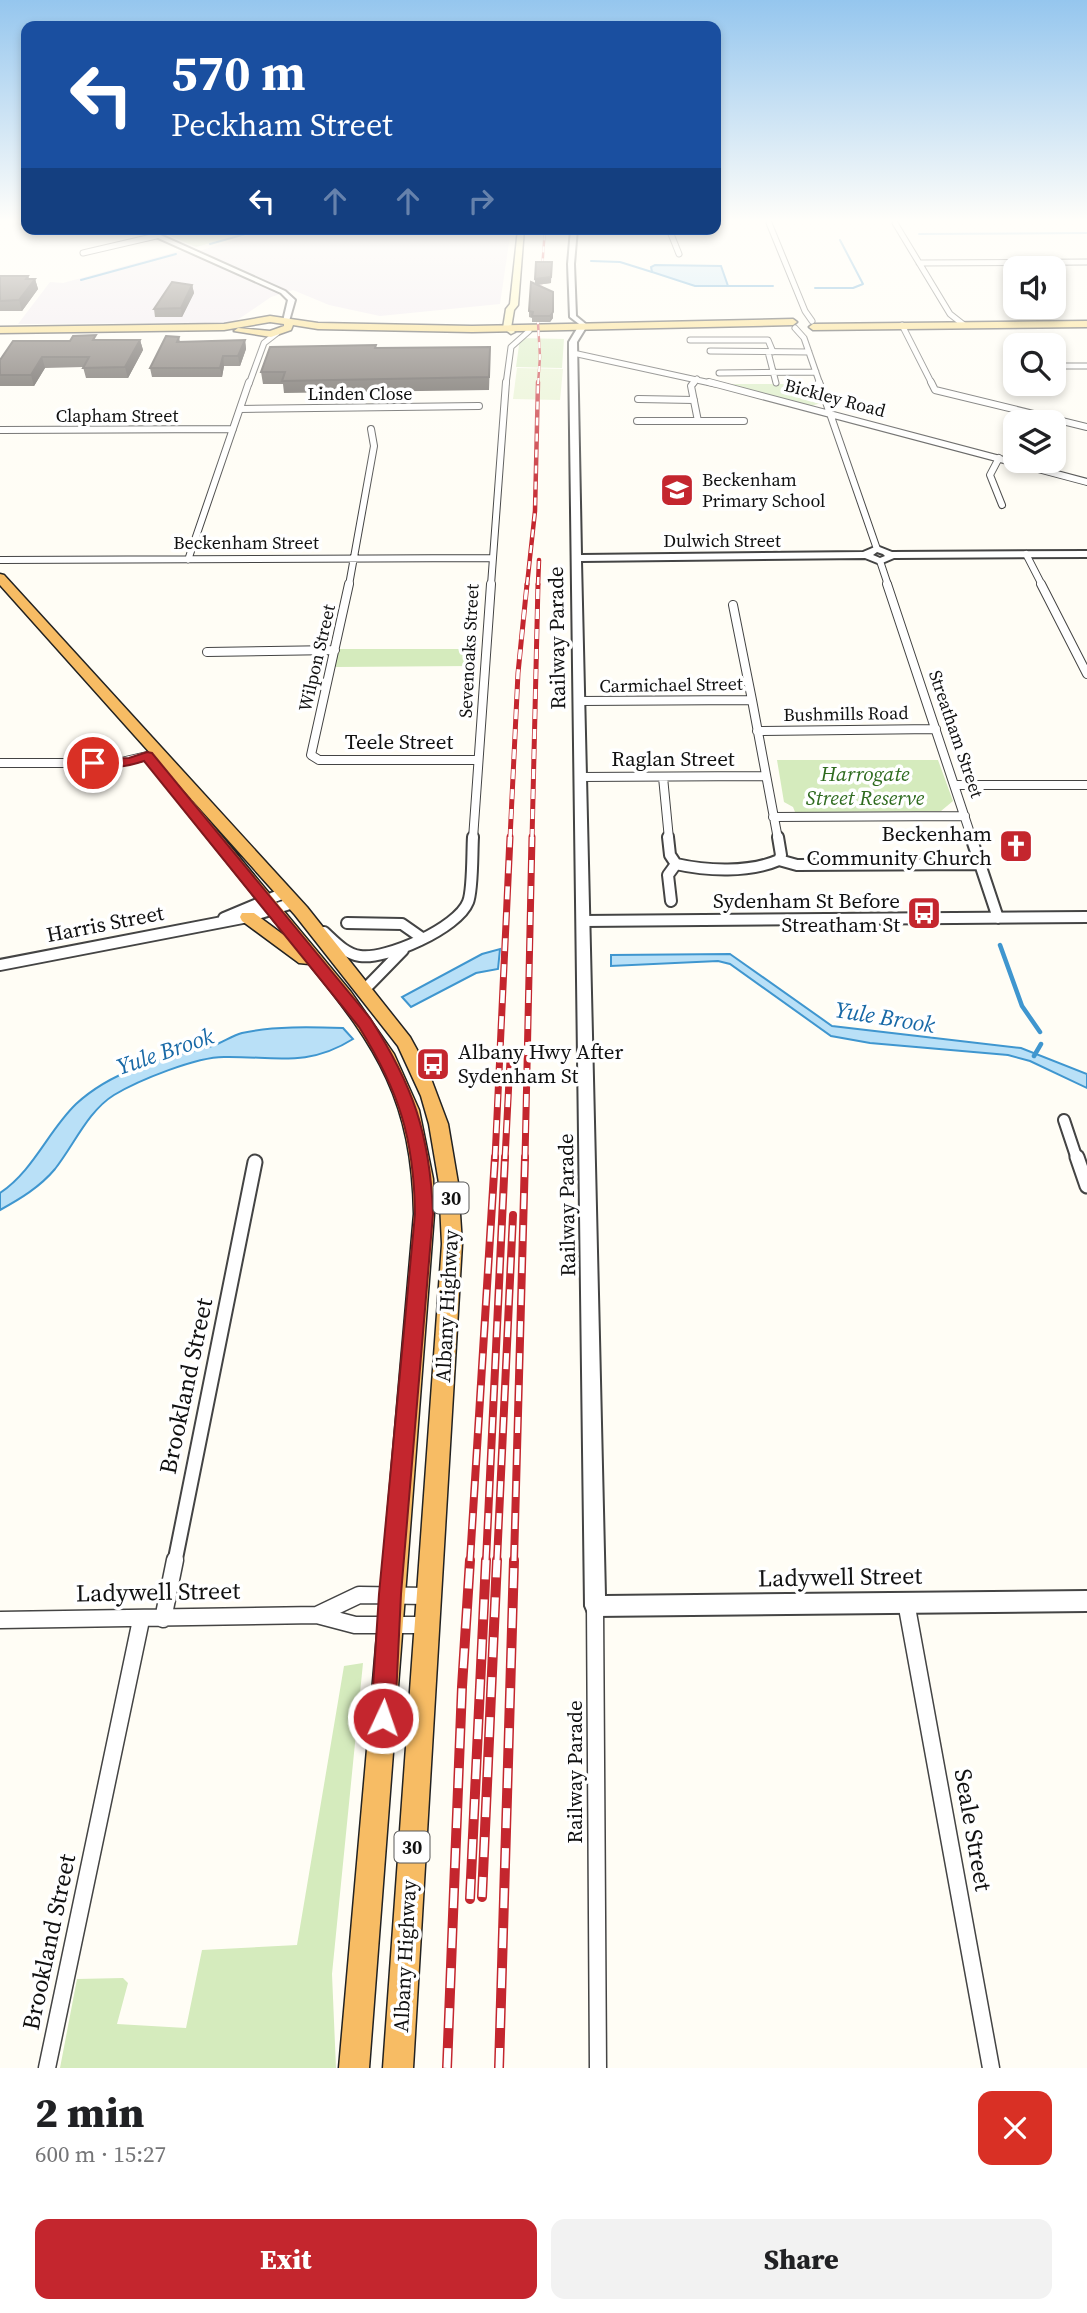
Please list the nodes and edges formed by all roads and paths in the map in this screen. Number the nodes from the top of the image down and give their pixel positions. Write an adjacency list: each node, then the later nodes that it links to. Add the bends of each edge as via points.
1 (266, 319): 19 (main road)
2 (270, 320): 10 (main road)
3 (511, 320): 22 (main road, Sevenoaks Street)
4 (570, 320): 18 (street)
5 (575, 320): 16 (street)
6 (798, 320): 12 (street)
7 (808, 320): 17 (street)
8 (951, 320): 14 (street)
9 (957, 320): 15 (street)
10 (287, 322): 21 (main road, via 288,328); 22 (main road)
11 (1087, 324): 15 (main road)
12 (794, 325): 16 (main road); 17 (main road); 17 (street)
13 (902, 325): 14 (main road); 17 (main road); 45 (street, via 935,390)
14 (952, 325): 15 (main road)
15 (964, 325)
16 (582, 327): 18 (main road); 25 (street)
17 (810, 327): 27 (street)
18 (561, 328): 22 (main road); 22 (main road); 25 (street)
19 (255, 329): 20 (main road); 21 (main road); 24 (street)
20 (0, 332)
21 (279, 332): 22 (main road); 24 (street)
22 (513, 332): 56 (street, Sevenoaks Street)
23 (690, 340): 26 (street, via 768,340)
24 (264, 343): 39 (street)
25 (573, 347): 33 (street, Bickley Road); 57 (street, Railway Parade)
26 (770, 352): 27 (street); 31 (street, via 712,351); 32 (street)
27 (809, 352): 30 (street)
28 (1066, 366): 29 (street)
29 (1087, 366)
30 (816, 372): 32 (street); 40 (street)
31 (719, 373): 32 (street); 34 (street)
32 (774, 373): 35 (street)
33 (697, 380): 34 (street, Bickley Road); 37 (street, via 691,386)
34 (708, 382): 40 (street, Bickley Road)
35 (776, 383)
36 (638, 399): 37 (street)
37 (694, 400): 43 (street)
38 (479, 406): 39 (street, Linden Close)
39 (240, 409): 46 (street)
40 (830, 413): 49 (street, Bickley Road); 52 (street)
41 (1087, 416): 45 (street)
42 (637, 421): 43 (street)
43 (698, 421): 44 (street)
44 (744, 421)
45 (1083, 426)
46 (233, 429): 48 (street, Clapham Street); 58 (street)
47 (371, 429): 59 (street, Wilpon Street, via 374,446)
48 (0, 430)
49 (999, 458): 50 (street, Bickley Road); 51 (street, via 990,475)
50 (1087, 482)
51 (1002, 505)
52 (872, 552): 55 (street); 57 (street, Dulwich Street); 61 (street)
53 (1026, 554): 54 (street); 55 (street); 67 (street)
54 (1087, 554)
55 (891, 555): 61 (street)
56 (492, 558): 59 (street, Beckenham Street); 75 (street, Sevenoaks Street)
57 (576, 558): 70 (street, Railway Parade)
58 (188, 559): 59 (street, Beckenham Street); 60 (street, Beckenham Street)
59 (355, 559): 65 (street, Wilpon Street)
60 (0, 560)
61 (880, 561): 71 (street, Streatham Street)
62 (0, 578): 88 (highway, Albany Highway / 30)
63 (0, 592): 73 (highway, Albany Highway / 30)
64 (733, 605): 69 (street, Carmichael Street)
65 (335, 650): 66 (street); 74 (street, Wilpon Street, via 311,755)
66 (207, 652)
67 (1084, 662): 68 (street)
68 (1087, 674)
69 (752, 700): 70 (street, Carmichael Street); 72 (street)
70 (579, 701): 79 (street, Railway Parade)
71 (936, 729): 72 (street, Bushmills Road); 80 (street, Streatham Street)
72 (757, 731): 78 (street)
73 (147, 756): 76 (street, via 117,762); 89 (highway, Albany Highway / 30)
74 (319, 760): 75 (street, Teele Street)
75 (478, 760): 96 (street, Sevenoaks Street, via 468,902 464,910)
76 (0, 763)
77 (663, 776): 78 (street, Raglan Street); 79 (street, Raglan Street); 85 (street, via 670,855)
78 (766, 776): 83 (street)
79 (580, 777): 94 (street, Railway Parade)
80 (955, 785): 81 (street); 82 (street, Streatham Street)
81 (1087, 785)
82 (965, 816): 83 (street); 86 (street, Streatham Street)
83 (773, 817): 84 (street)
84 (779, 860): 85 (street, via 764,866); 86 (street, via 797,865)
85 (676, 863): 87 (street, via 668,875)
86 (981, 864): 92 (street, Streatham Street)
87 (671, 901)
88 (293, 902): 89 (street, Harris Street); 97 (street, Sevenoaks Street, via 352,954 370,957); 99 (highway, Albany Highway / 30)
89 (270, 904): 90 (street, Harris Street); 93 (street, Harris Street); 99 (highway, Albany Highway / 30)
90 (248, 917): 93 (street, Harris Street); 99 (highway, via 298,953 326,985)
91 (1087, 917): 92 (street)
92 (998, 918): 94 (street)
93 (218, 920): 98 (street, Harris Street)
94 (583, 921): 107 (street, Railway Parade)
95 (347, 923): 96 (street, via 402,924)
96 (422, 938): 97 (street, Sevenoaks Street)
97 (405, 948): 99 (street, Sevenoaks Street)
98 (0, 965)
99 (355, 993): 103 (highway, Albany Highway / 30, via 410,1110 423,1179 424,1214); 104 (highway, Albany Highway / 30, via 400,1034 434,1101 451,1196 449,1298)
100 (1064, 1119): 102 (street)
101 (255, 1162): 109 (street, Brookland Street)
102 (1087, 1186)
103 (390, 1594): 104 (street, Ladywell Street); 108 (street, Ladywell Street, via 359,1595); 112 (highway, Albany Highway / 30)
104 (428, 1596): 113 (highway, Albany Highway / 30)
105 (1087, 1601): 106 (street, Ladywell Street)
106 (906, 1602): 107 (street, Ladywell Street); 118 (street, Seale Street)
107 (595, 1606): 117 (street, Railway Parade)
108 (317, 1615): 109 (street, Ladywell Street); 112 (street, Ladywell Street, via 355,1625)
109 (163, 1619): 111 (street, Ladywell Street)
110 (0, 1620): 111 (street, Ladywell Street)
111 (141, 1620): 114 (street, Brookland Street)
112 (389, 1625): 113 (street, Ladywell Street); 115 (highway, Albany Highway / 30)
113 (426, 1625): 116 (highway, Albany Highway / 30)
114 (47, 2068)
115 (354, 2068)
116 (398, 2068)
117 (598, 2068)
118 (991, 2068)

